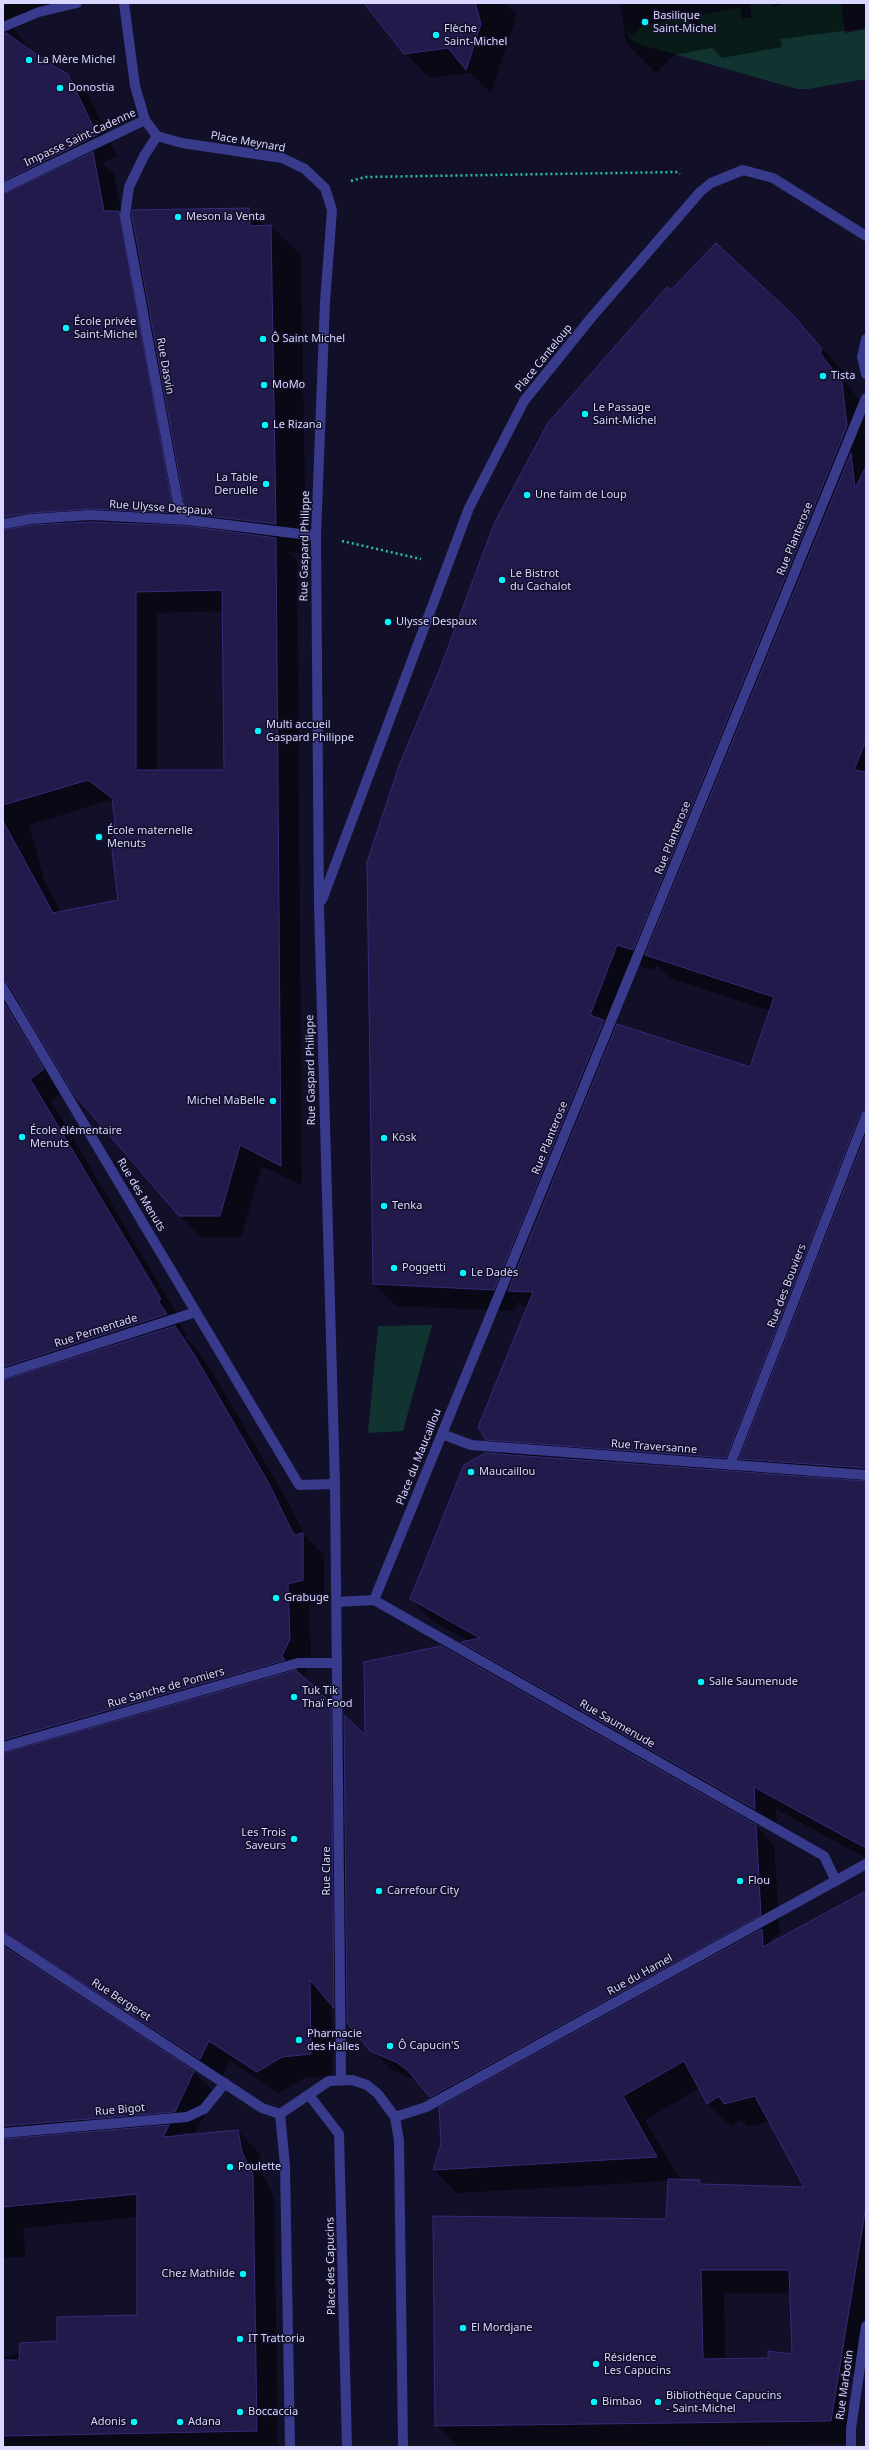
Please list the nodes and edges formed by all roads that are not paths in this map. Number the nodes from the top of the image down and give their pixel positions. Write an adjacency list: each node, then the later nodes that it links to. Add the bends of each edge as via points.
1 (77, 3): 3 (street, via 39,12)
2 (124, 3): 4 (street, via 135,86)
3 (3, 28)
4 (145, 120): 5 (street); 6 (street, Impasse Saint-Cadenne)
5 (157, 136): 7 (street, Place Meynard, via 182,143 282,158 305,169); 12 (street, Rue Dasvin, via 128,187 125,215 178,503)
6 (3, 188)
7 (325, 188): 14 (street, Rue Gaspard Philippe, via 332,210 324,302)
8 (866, 236): 15 (street, Place Canteloup, via 773,178 744,170 711,183 700,192 591,318 524,401 469,508)
9 (866, 339): 10 (street, via 862,357)
10 (866, 374)
11 (866, 398): 19 (street, Rue Planterose)
12 (188, 520): 13 (street, Rue Ulysse Despaux, via 90,515 31,519); 14 (street, Rue Ulysse Despaux)
13 (3, 524)
14 (316, 536): 16 (street, Rue Gaspard Philippe)
15 (446, 565): 16 (street, Rue Gaspard Philippe)
16 (319, 906): 25 (street, Rue Gaspard Philippe)
17 (3, 988): 20 (street, Rue des Menuts)
18 (866, 1116): 23 (street, Rue des Bouviers)
19 (501, 1288): 22 (street, Place du Maucaillou)
20 (196, 1312): 21 (street, Rue Permentade); 25 (street, via 299,1485)
21 (3, 1374)
22 (442, 1434): 23 (street, Rue Traversanne, via 472,1445); 26 (street, Place du Maucaillou)
23 (730, 1464): 24 (street, Rue Traversanne)
24 (866, 1475)
25 (335, 1484): 27 (street)
26 (374, 1600): 27 (street); 31 (street, Rue Saumenude, via 824,1856)
27 (336, 1602): 28 (street)
28 (337, 1663): 29 (street, Rue Sanche de Pomiers, via 298,1663); 33 (street, Rue Clare)
29 (3, 1748)
30 (866, 1864): 31 (street, Rue du Hamel)
31 (836, 1881): 37 (street, Rue du Hamel, via 426,2107)
32 (3, 1938): 34 (street, Rue Bergeret)
33 (341, 2079): 35 (street, via 330,2081); 37 (street, via 367,2085 386,2102)
34 (225, 2083): 36 (street, via 262,2108); 38 (street, Rue Bigot, via 204,2110 187,2116)
35 (309, 2095): 36 (street); 41 (street, Place des Capucins, via 339,2134)
36 (280, 2114): 40 (street, via 285,2165)
37 (395, 2117): 42 (street, via 399,2141)
38 (3, 2133)
39 (866, 2326): 43 (street, Rue Marbotin, via 851,2429)
40 (290, 2447)
41 (347, 2447)
42 (403, 2447)
43 (851, 2447)

